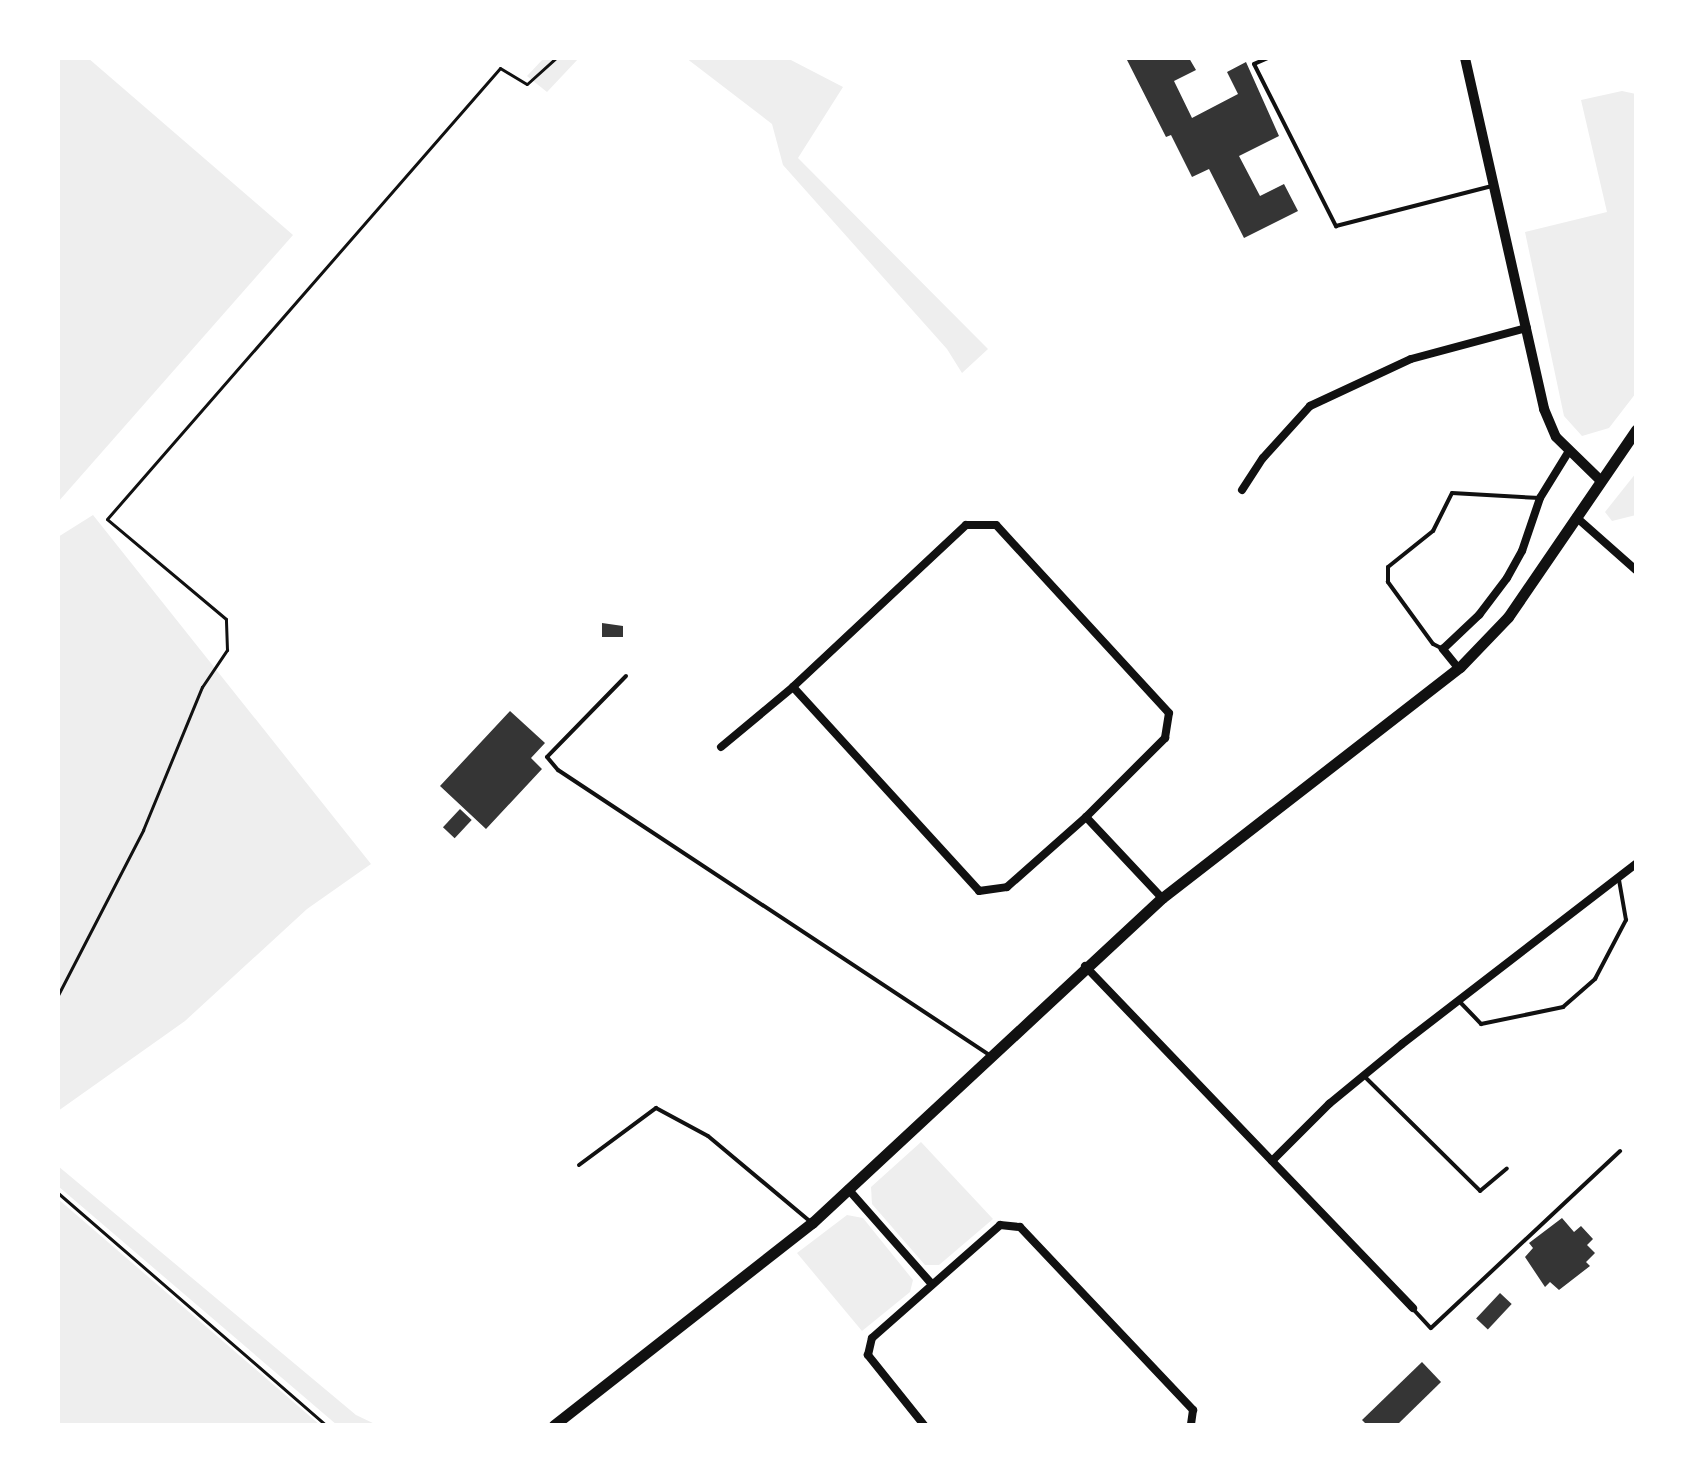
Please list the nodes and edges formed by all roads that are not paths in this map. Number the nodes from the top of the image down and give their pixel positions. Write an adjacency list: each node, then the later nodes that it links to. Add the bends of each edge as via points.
1 (1268, 58): 3 (lane, via 1254,64 1336,226)
2 (1465, 58): 3 (street)
3 (1494, 185): 4 (street)
4 (1527, 328): 6 (street, via 1544,409); 8 (street, via 1411,359 1310,406)
5 (1636, 430): 7 (main road)
6 (1569, 451): 7 (street); 9 (street)
7 (1599, 479): 10 (main road)
8 (1242, 490)
9 (1540, 498): 12 (street, via 1507,578); 12 (lane, via 1452,493 1433,531 1388,567 1388,582 1433,644)
10 (1576, 517): 11 (street); 13 (main road, via 1508,617)
11 (1636, 570)
12 (1443, 649): 13 (street)
13 (1459, 669): 20 (main road)
14 (626, 676): 23 (lane, via 547,757 558,770)
15 (793, 687): 16 (street); 17 (street, via 979,891 1007,887); 17 (street, via 966,525 996,525 1169,713 1165,738)
16 (721, 747)
17 (1086, 817): 20 (street)
18 (1636, 864): 19 (street)
19 (1619, 878): 22 (street); 22 (lane, via 1626,920 1595,979 1563,1007 1481,1024)
20 (1162, 898): 21 (main road)
21 (1085, 966): 23 (main road); 26 (street)
22 (1459, 1001): 24 (street)
23 (988, 1054): 29 (main road)
24 (1363, 1076): 26 (street); 28 (lane, via 1480,1191)
25 (1620, 1151): 32 (lane, via 1431,1328)
26 (1272, 1161): 32 (street)
27 (579, 1165): 30 (lane, via 656,1108 708,1136)
28 (1507, 1168)
29 (848, 1189): 30 (main road); 31 (street)
30 (812, 1223): 33 (main road)
31 (930, 1282): 36 (street, via 872,1338 868,1355); 37 (street, via 1000,1225 1020,1227 1193,1410)
32 (1413, 1308)
33 (566, 1414): 34 (main road); 35 (street)
34 (554, 1425)
35 (575, 1425)
36 (924, 1425)
37 (1191, 1425)

